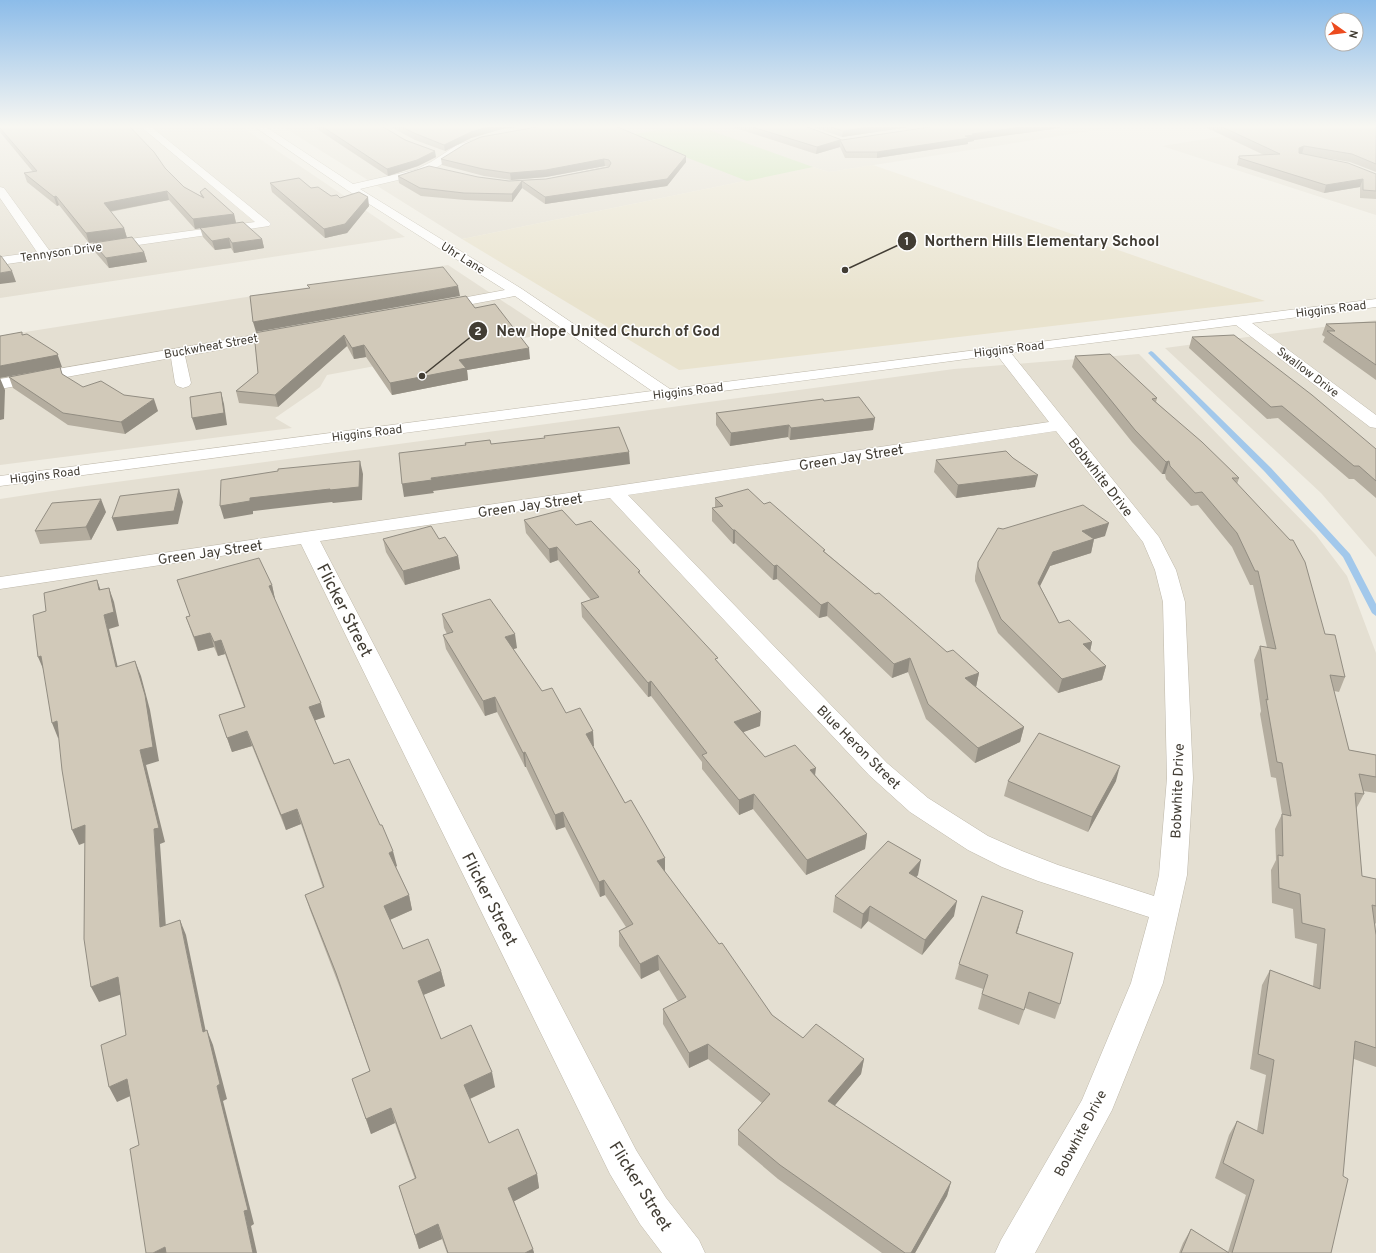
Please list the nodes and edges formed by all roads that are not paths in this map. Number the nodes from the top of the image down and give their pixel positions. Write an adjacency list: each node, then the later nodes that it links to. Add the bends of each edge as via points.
1 (215, 183): 6 (street, Tennyson Drive, via 265,224)
2 (344, 183): 4 (street, Uhr Lane)
3 (372, 183): 4 (street)
4 (351, 188): 8 (street, Uhr Lane)
5 (0, 190): 6 (street)
6 (45, 254): 7 (street, Tennyson Drive)
7 (0, 261)
8 (517, 292): 10 (street); 17 (street, Uhr Lane)
9 (1376, 303): 11 (street, Higgins Road)
10 (424, 309)
11 (1240, 320): 13 (street, Higgins Road); 18 (street, Swallow Drive)
12 (301, 331): 14 (street, Buckwheat Street)
13 (1001, 350): 17 (street, Higgins Road); 19 (street, Bobwhite Drive)
14 (177, 352): 15 (street); 16 (street, Buckwheat Street)
15 (183, 383)
16 (0, 384)
17 (667, 394): 20 (street, Higgins Road)
18 (1376, 423)
19 (1061, 425): 21 (street, Green Jay Street); 24 (street, Bobwhite Drive, via 1152,541 1170,581 1174,602 1180,778 1173,875)
20 (0, 481)
21 (615, 492): 22 (street, Green Jay Street); 24 (street, Blue Heron Street, via 878,769 919,806 978,843 1012,859)
22 (308, 538): 23 (street, Green Jay Street); 25 (street, Flicker Street, via 623,1162 653,1211)
23 (0, 583)
24 (1165, 911): 26 (street, Bobwhite Drive, via 1147,983 1095,1110)
25 (686, 1253)
26 (1014, 1253)

